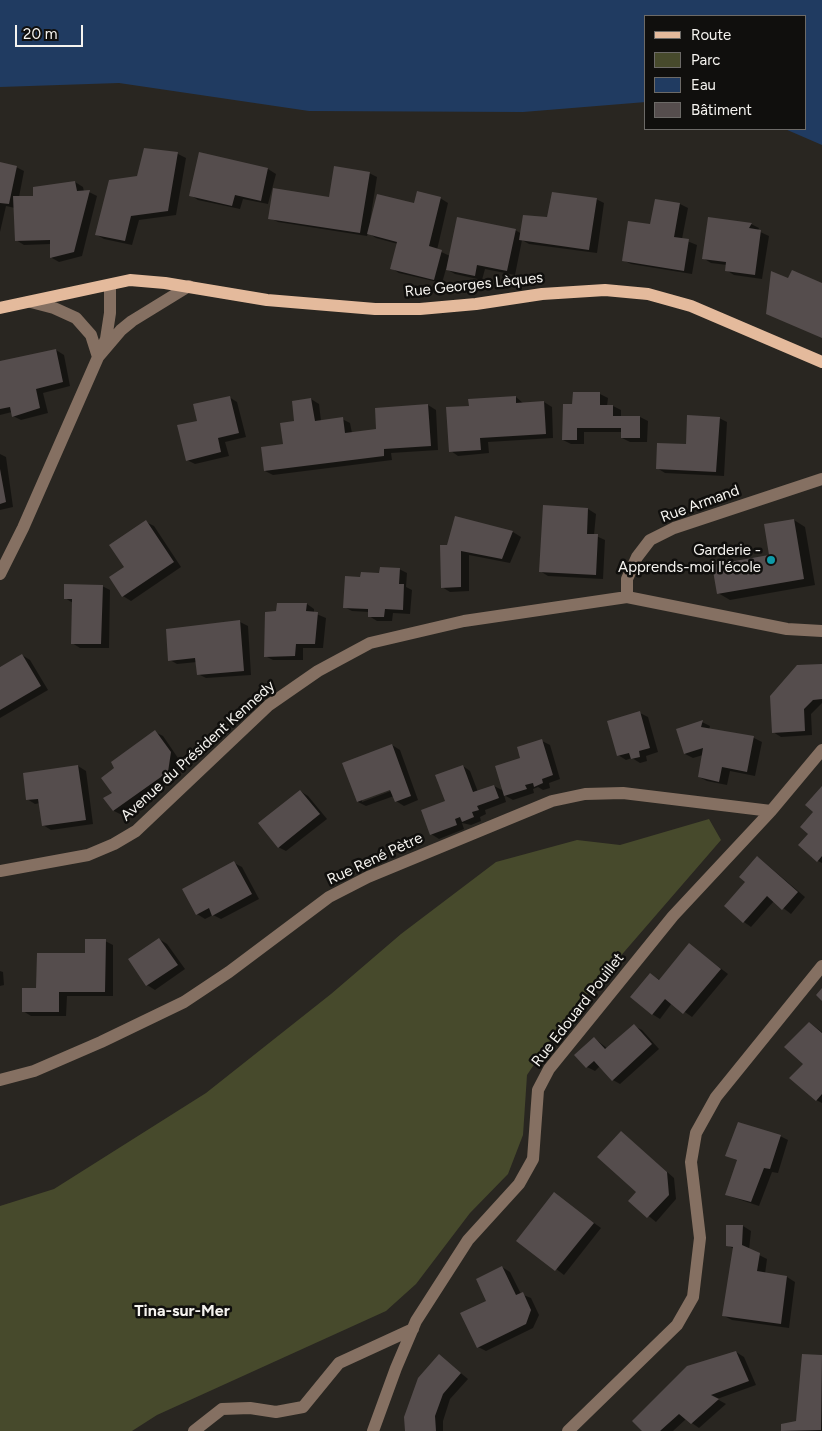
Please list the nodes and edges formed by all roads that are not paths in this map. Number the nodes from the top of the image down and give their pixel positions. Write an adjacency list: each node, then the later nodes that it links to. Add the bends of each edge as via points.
1 (110, 284): 2 (main road, Rue Georges Lèques, via 130,280); 3 (main road, Rue Georges Lèques); 5 (street, via 109,328)
2 (189, 286): 5 (street, via 132,321); 6 (main road, Rue Georges Lèques, via 266,300 375,309 420,309 605,290 648,294 691,306)
3 (30, 302): 4 (main road, Rue Georges Lèques); 5 (street, via 76,318 91,335)
4 (0, 308)
5 (98, 357): 8 (street)
6 (822, 362)
7 (822, 479): 9 (street, Rue Armand, via 674,528 650,540 637,557 627,579)
8 (0, 574)
9 (627, 597): 10 (street, Avenue du Président Kennedy, via 787,629); 13 (street, Avenue du Président Kennedy, via 464,621 370,643 318,671 270,705 136,831 88,854)
10 (822, 631)
11 (822, 750): 12 (street, Rue Edouard Pouillet)
12 (771, 811): 15 (street, Rue René Pètre, via 623,793 585,794 552,801 368,877 329,897 230,972 184,1002 101,1042 42,1067); 16 (street, Rue Edouard Pouillet, via 673,916 549,1068 538,1090 533,1159 519,1184 468,1240)
13 (0, 871)
14 (822, 966): 19 (street, via 716,1097 696,1133 692,1162 700,1238 697,1273 692,1297 678,1325)
15 (0, 1080)
16 (412, 1329): 17 (street, via 339,1363 302,1407 276,1412 250,1408 222,1409); 18 (street, Rue Edouard Pouillet)
17 (194, 1431)
18 (373, 1431)
19 (568, 1431)

